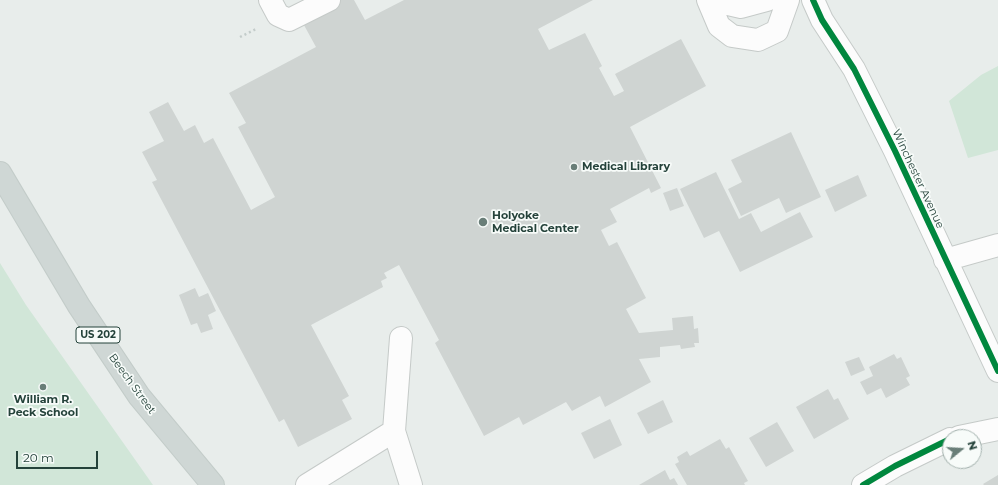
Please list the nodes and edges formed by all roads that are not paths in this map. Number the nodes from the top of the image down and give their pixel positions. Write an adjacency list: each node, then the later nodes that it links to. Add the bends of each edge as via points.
1 (270, 0): 2 (street, via 278,15 289,20)
2 (329, 0)
3 (710, 0): 4 (street, via 741,6); 5 (street, via 719,26 732,36 758,40 777,31)
4 (767, 0)
5 (788, 0)
6 (813, 0): 9 (street, Winchester Avenue, via 822,20 857,76)
7 (0, 173): 16 (main road, Beech Street / US 202, via 78,306 131,383)
8 (998, 245): 9 (street)
9 (945, 260): 11 (street, Winchester Avenue)
10 (401, 338): 13 (street)
11 (998, 371)
12 (998, 429): 14 (street)
13 (394, 431): 17 (street); 18 (street)
14 (982, 432)
15 (942, 443): 19 (street)
16 (213, 485)
17 (306, 485)
18 (411, 485)
19 (863, 485)

